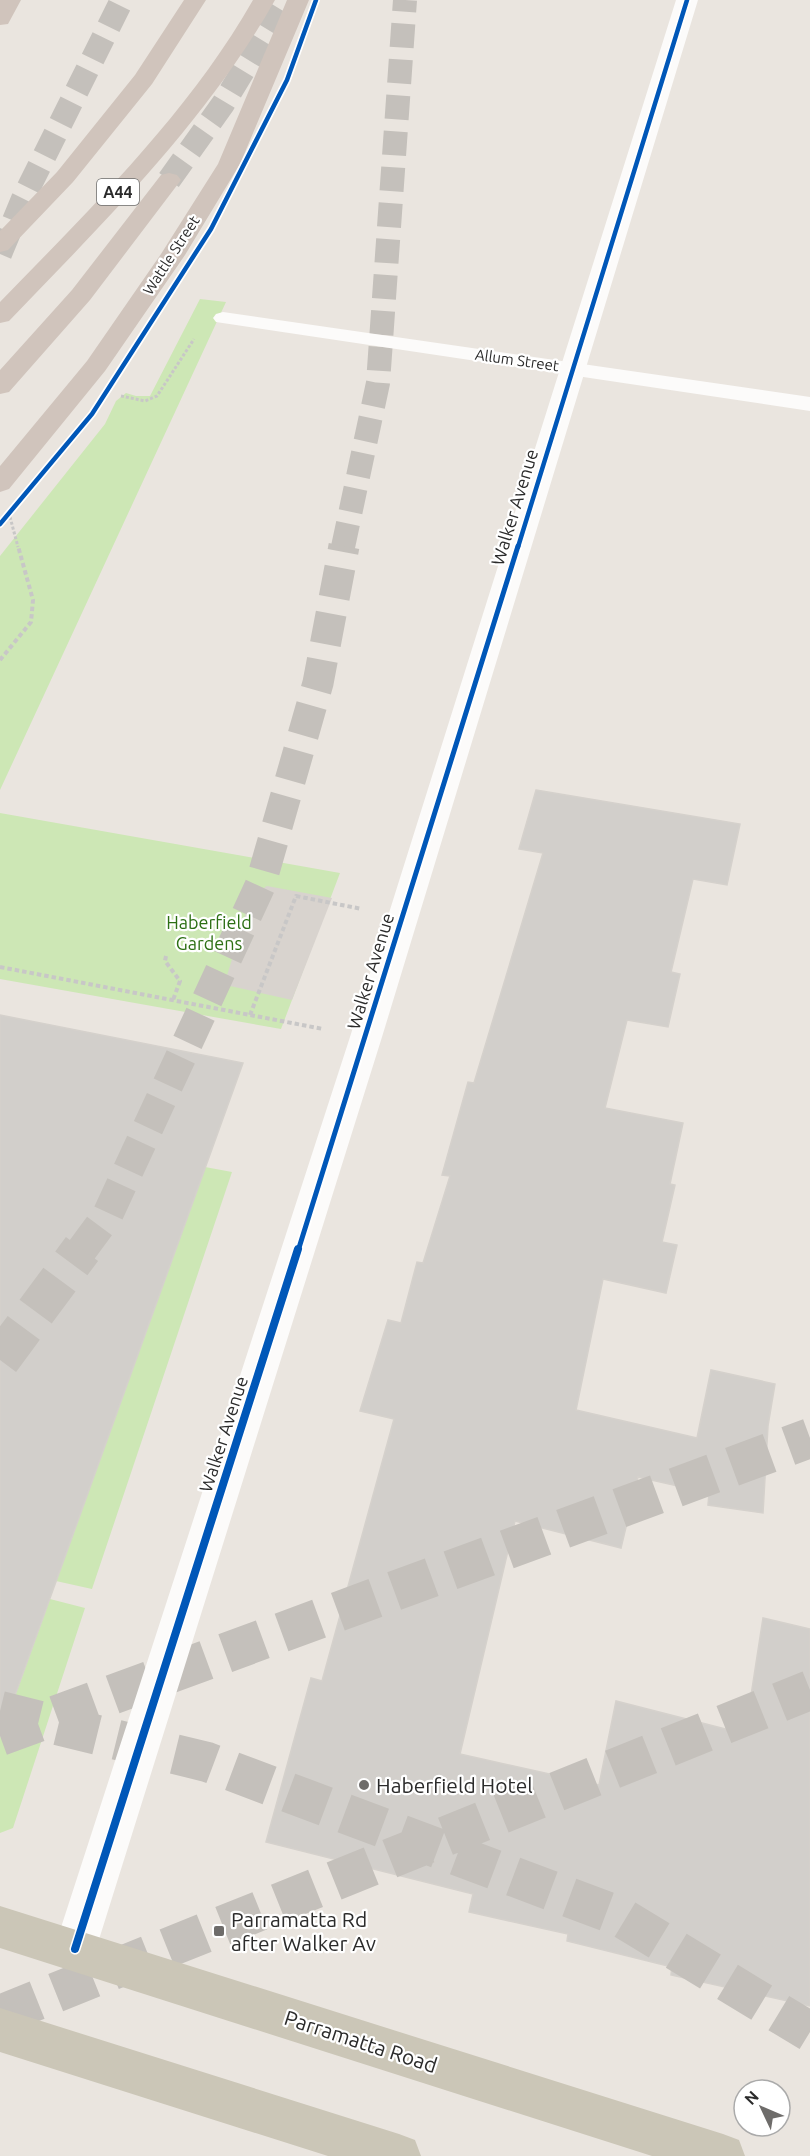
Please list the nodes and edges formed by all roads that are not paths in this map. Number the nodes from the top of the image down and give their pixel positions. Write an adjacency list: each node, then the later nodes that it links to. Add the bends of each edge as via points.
1 (10, 0): 6 (highway)
2 (195, 0): 8 (highway, via 144,79 65,177)
3 (264, 0): 9 (highway, A44, via 227,61 177,126)
4 (298, 0): 14 (highway, Wattle Street, via 229,164 173,255 96,366)
5 (687, 0): 11 (street, Walker Avenue)
6 (0, 19)
7 (169, 180): 12 (highway, via 81,296)
8 (0, 245)
9 (0, 316)
10 (223, 318): 11 (lane, Allum Street)
11 (572, 368): 13 (lane, Allum Street); 16 (street, Walker Avenue, via 366,1037)
12 (0, 386)
13 (810, 404)
14 (0, 483)
15 (0, 1927): 16 (main road, Parramatta Road)
16 (75, 1949): 19 (main road, Parramatta Road)
17 (0, 2030): 18 (main road)
18 (399, 2156)
19 (723, 2156)

